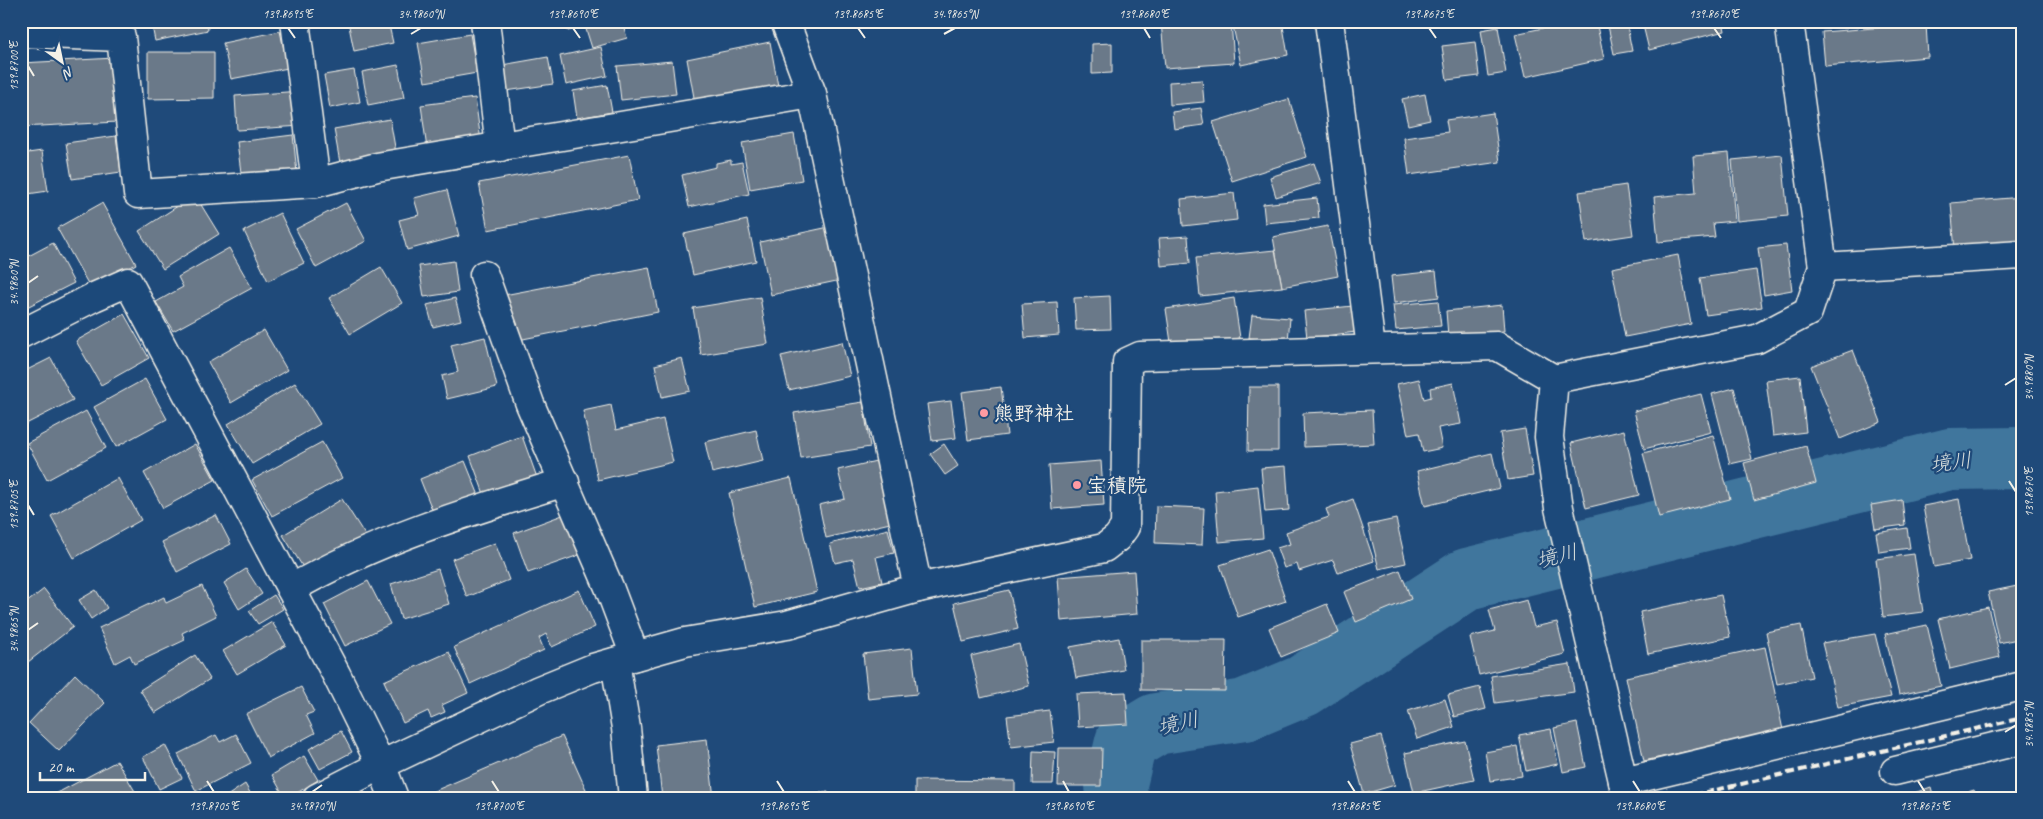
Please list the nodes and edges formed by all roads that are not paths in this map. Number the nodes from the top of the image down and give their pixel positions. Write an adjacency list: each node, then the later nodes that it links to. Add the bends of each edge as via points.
1 (295, 21): 9 (street)
2 (485, 21): 8 (street)
3 (784, 21): 7 (street)
4 (1789, 21): 11 (street)
5 (1333, 22): 14 (street)
6 (21, 33): 9 (street, via 121,37 138,194)
7 (812, 94): 8 (street); 17 (street)
8 (500, 147): 9 (street, via 377,167)
9 (316, 183)
10 (2022, 255): 11 (street)
11 (1823, 267): 15 (street, via 1808,312 1757,339)
12 (484, 275): 16 (street, via 530,404)
13 (21, 334): 18 (street, via 128,282)
14 (1371, 348): 15 (street, via 1496,346); 17 (street, via 1140,356 1127,362 1125,527 1117,538 1104,548)
15 (1554, 379): 24 (street, via 1549,437 1559,508)
16 (565, 482): 18 (street, via 394,538 330,566); 19 (street, via 609,587)
17 (918, 588): 19 (street, via 787,625 685,642)
18 (291, 589): 22 (street)
19 (625, 659): 22 (street, via 539,690); 27 (street, via 626,728)
20 (2022, 686): 24 (street)
21 (2022, 740): 23 (street)
22 (381, 765): 25 (street); 26 (street)
23 (1894, 771)
24 (1625, 790)
25 (316, 798)
26 (394, 798)
27 (633, 798)

